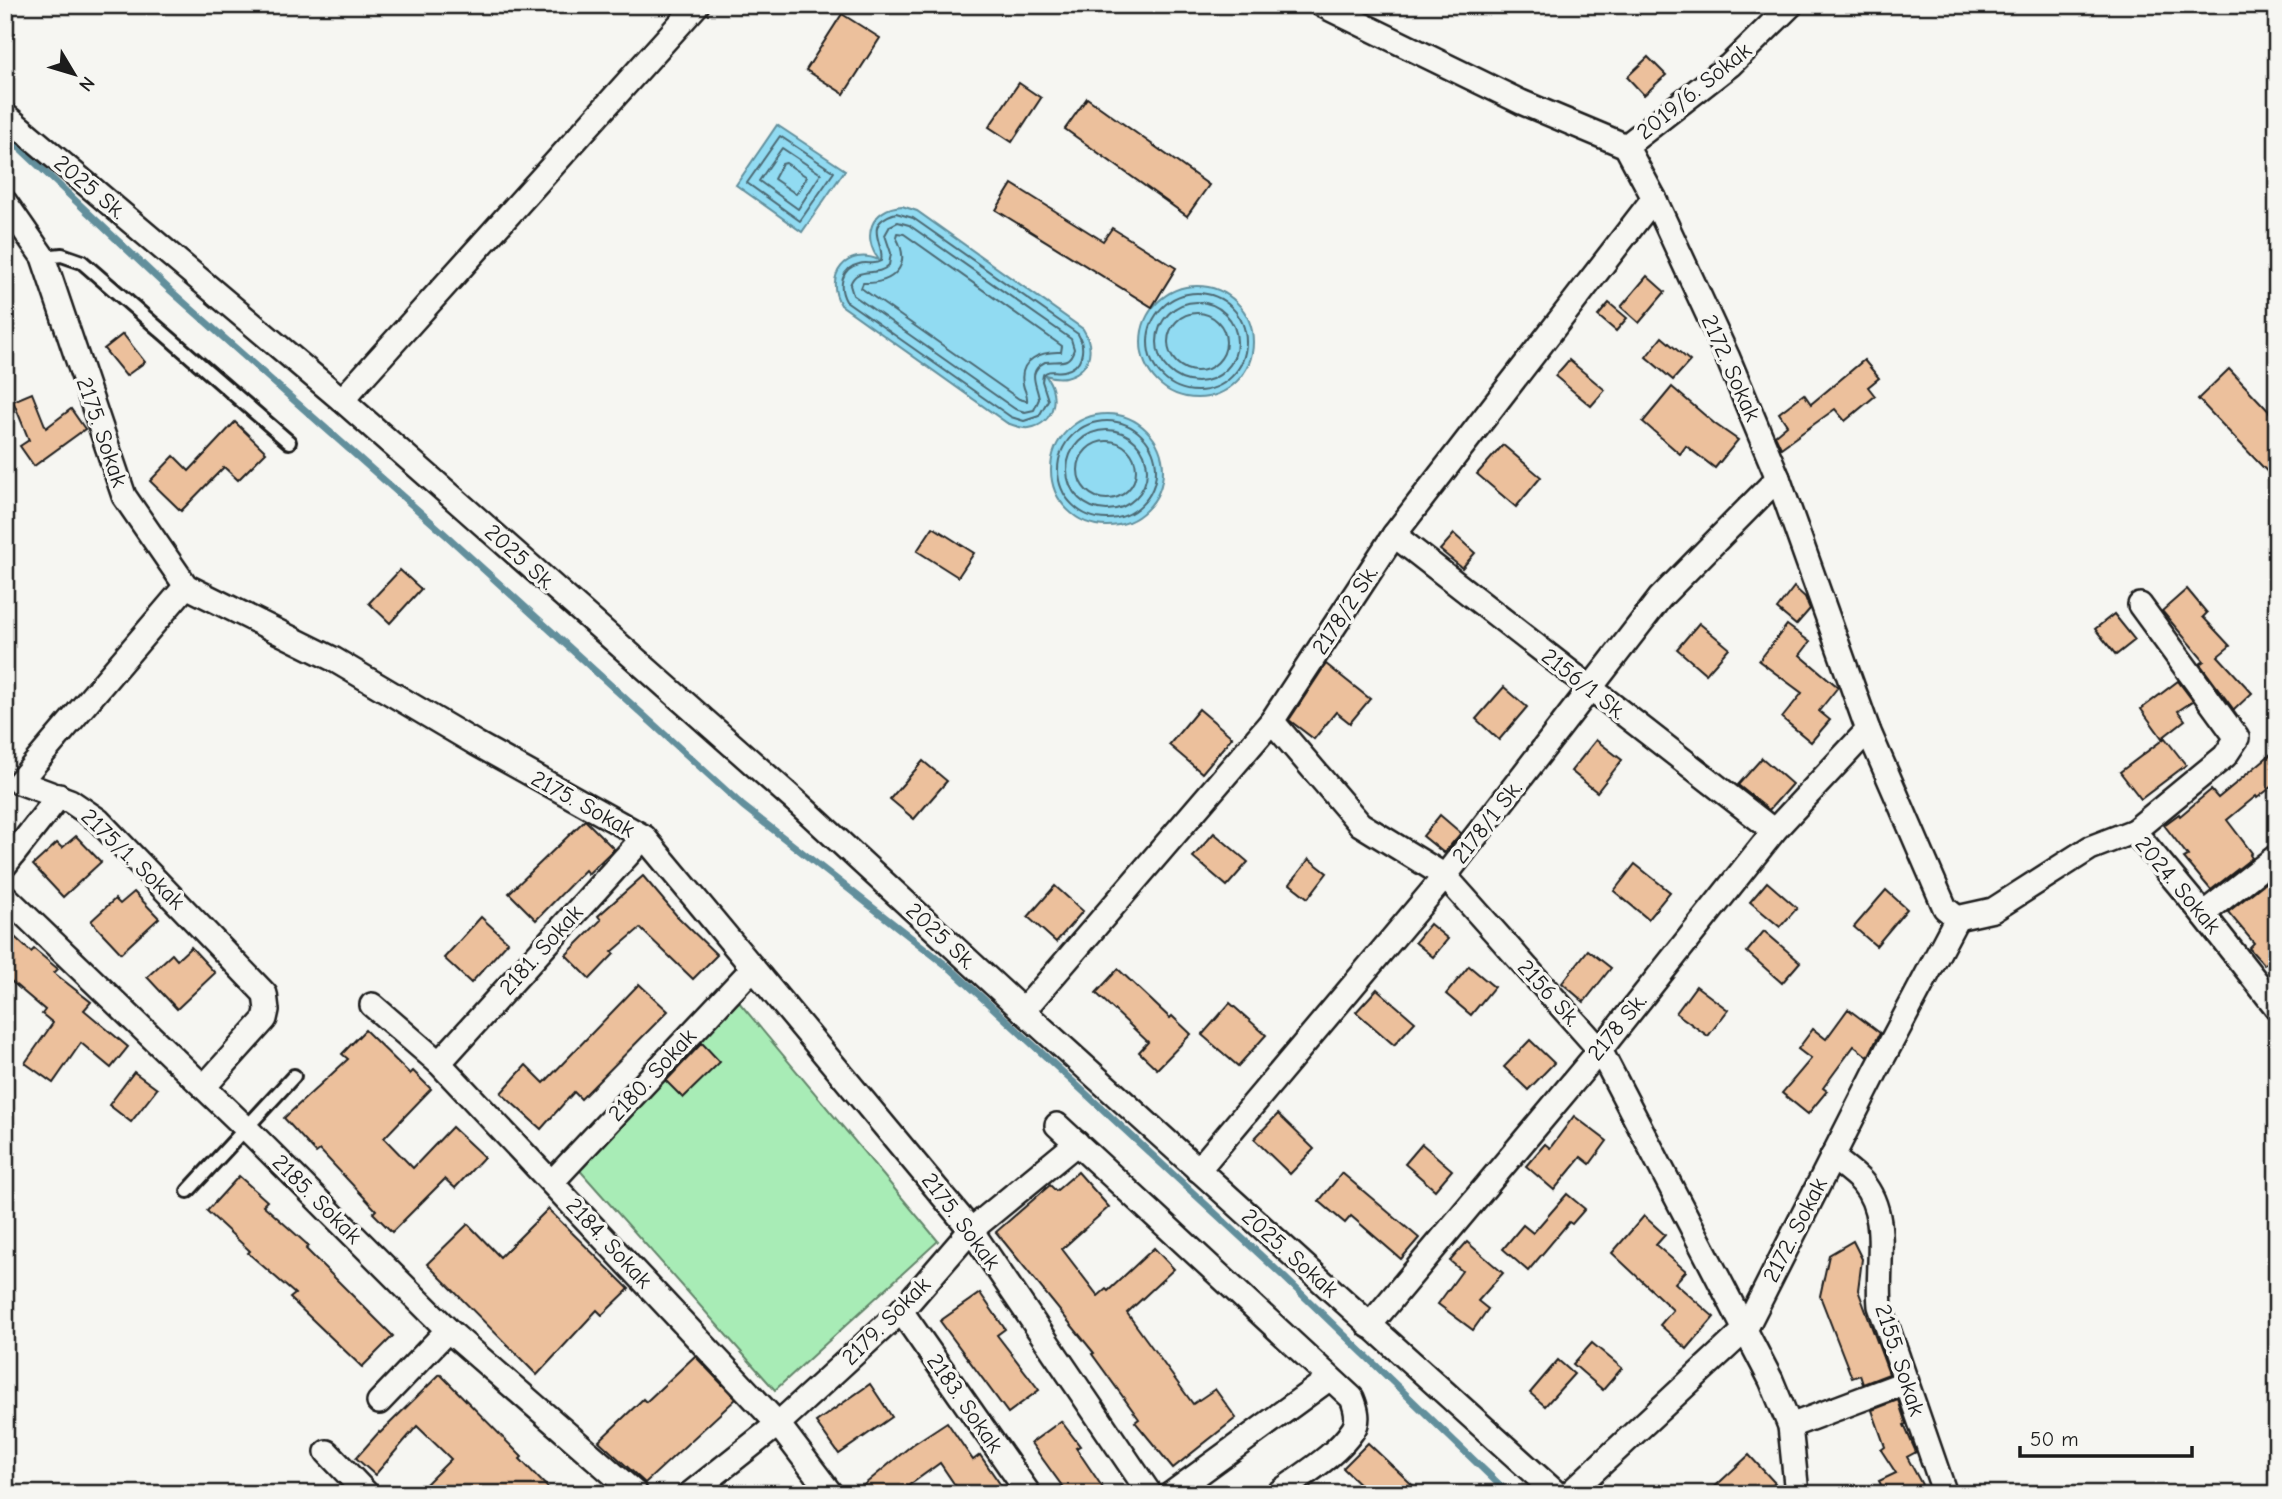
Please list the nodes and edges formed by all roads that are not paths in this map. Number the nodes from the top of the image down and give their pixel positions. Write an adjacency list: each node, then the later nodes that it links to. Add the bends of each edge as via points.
1 (696, 5): 9 (street)
2 (1322, 5): 5 (street, via 1521,102)
3 (1791, 5): 5 (street, 2019/6. Sokak, via 1730,65)
4 (5, 115): 9 (street, 2025 Sk.)
5 (1626, 146): 6 (street, 2172. Sokak)
6 (1654, 198): 11 (street, 2172. Sokak); 12 (street, 2178/2 Sk.)
7 (5, 202): 8 (street, 2175. Sokak)
8 (43, 257): 10 (lane, via 62,255 82,262); 13 (street, 2175. Sokak, via 124,496)
9 (342, 400): 32 (street, 2025 Sk., via 779,787)
10 (289, 442)
11 (1779, 478): 15 (street, 2178/1 Sk., via 1660,598); 17 (street, 2172. Sokak)
12 (1394, 535): 15 (street, 2156/1 Sk.); 16 (street, 2178/2 Sk.)
13 (186, 586): 18 (street, 2175/1. Sokak); 22 (street, 2175. Sokak, via 333,659)
14 (2140, 605): 21 (street, via 2237,738 2225,755)
15 (1589, 689): 20 (street, 2156/1 Sk.); 25 (street, 2178/1 Sk.)
16 (1272, 721): 25 (street, 2156 Sk., via 1360,824); 32 (street, 2178/2 Sk.)
17 (1868, 730): 20 (street, 2178 Sk.); 27 (street, 2172. Sokak)
18 (12, 776): 19 (street, 2175/1. Sokak)
19 (59, 796): 24 (street); 36 (street, 2175/1. Sokak, via 98,820 265,994 265,1019)
20 (1774, 831): 33 (street, 2178 Sk.)
21 (2134, 831): 27 (street, 2024. Sokak, via 2090,848 1993,909); 28 (street, 2024. Sokak)
22 (644, 837): 29 (street, 2175. Sokak); 34 (street, 2181. Sokak)
23 (2277, 856): 28 (street)
24 (5, 865)
25 (1445, 876): 33 (street, 2156 Sk.); 41 (street, 2178/1 Sk.)
26 (5, 896): 36 (street, 2185. Sokak)
27 (1951, 913): 40 (street, 2172. Sokak)
28 (2203, 914): 30 (street, 2024. Sokak)
29 (753, 968): 42 (street, 2180. Sokak); 44 (street, 2175. Sokak)
30 (2273, 998)
31 (372, 1005): 34 (street, 2184. Sokak)
32 (1023, 1011): 41 (street, 2025. Sokak)
33 (1600, 1050): 46 (street, 2178 Sk.); 48 (street, 2156 Sk.)
34 (439, 1063): 42 (street, 2184. Sokak)
35 (295, 1076): 38 (lane)
36 (204, 1087): 38 (street, 2185. Sokak)
37 (1057, 1125): 39 (street)
38 (246, 1128): 43 (lane); 47 (street, 2185. Sokak)
39 (1077, 1143): 44 (street, 2179. Sokak); 49 (street)
40 (1832, 1157): 48 (street, 2172. Sokak); 50 (street, 2155. Sokak, via 1861,1181 1876,1207 1881,1231 1880,1306)
41 (1198, 1170): 46 (street, 2025. Sokak)
42 (552, 1182): 52 (street, 2184. Sokak)
43 (188, 1192)
44 (971, 1230): 45 (street, 2179. Sokak); 60 (street, 2175. Sokak)
45 (901, 1311): 52 (street, 2179. Sokak); 59 (street, 2183. Sokak)
46 (1369, 1326): 63 (street, 2025. Sokak)
47 (448, 1329): 51 (street); 56 (street, 2185. Sokak)
48 (1745, 1330): 53 (street, 2156 Sk.); 64 (street, 2172. Sokak)
49 (1330, 1378): 61 (street); 62 (street, via 1356,1407 1353,1430)
50 (1907, 1382): 53 (street); 66 (street, 2155. Sokak)
51 (379, 1402)
52 (778, 1424): 57 (street, 2179. Sokak); 58 (street, 2184. Sokak)
53 (1790, 1426): 65 (street, 2156 Sk.)
54 (327, 1452): 55 (street)
55 (367, 1494)
56 (636, 1494)
57 (690, 1494)
58 (831, 1494)
59 (1029, 1494)
60 (1150, 1494)
61 (1171, 1494)
62 (1278, 1494)
63 (1557, 1494)
64 (1569, 1494)
65 (1797, 1494)
66 (1945, 1494)

